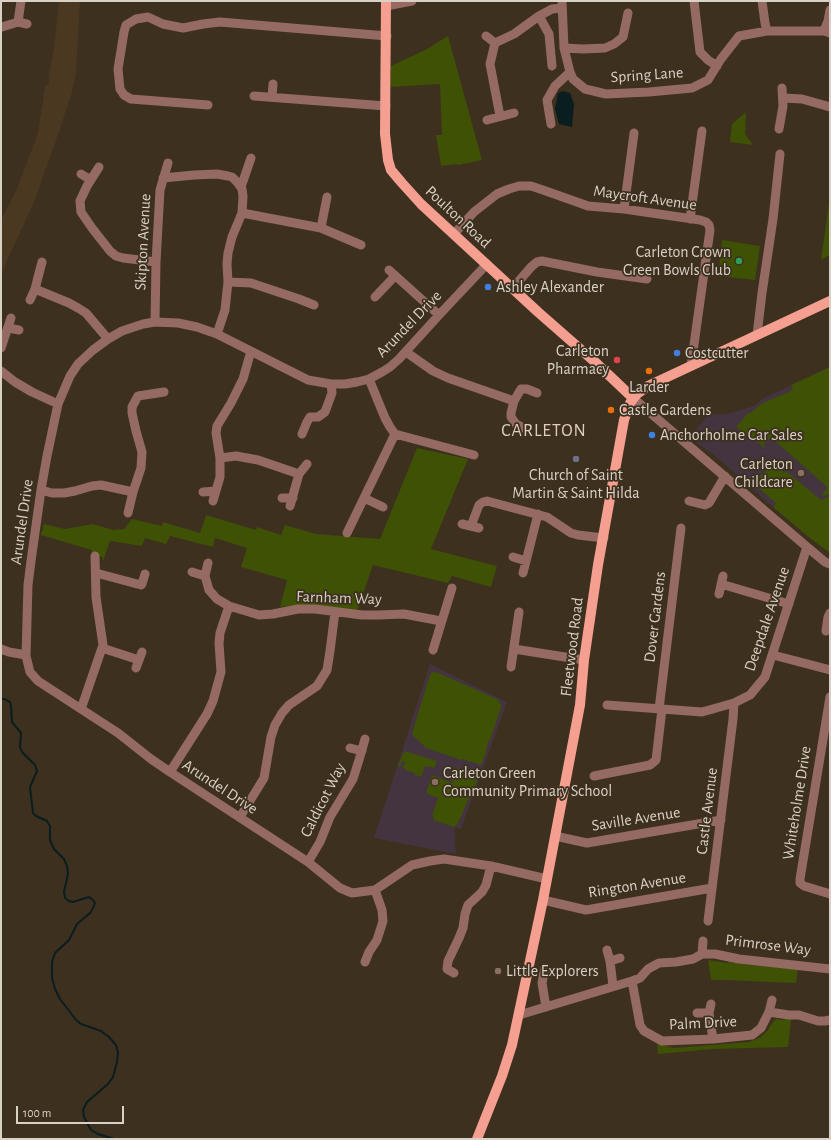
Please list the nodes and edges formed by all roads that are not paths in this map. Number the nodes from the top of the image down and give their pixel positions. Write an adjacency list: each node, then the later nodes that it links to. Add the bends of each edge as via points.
1 (21, 1): 10 (street, via 23,23)
2 (412, 1): 5 (street)
3 (694, 1): 18 (street, via 700,52)
4 (762, 1): 11 (street)
5 (386, 3): 13 (main road, Poulton Road)
6 (562, 4): 9 (street); 16 (street, Spring Lane)
7 (830, 10): 12 (street)
8 (628, 13): 16 (street, via 623,37 614,44 605,48)
9 (540, 16): 15 (street, via 514,34); 17 (street, via 549,34)
10 (2, 27)
11 (767, 31): 12 (street, Spring Lane); 18 (street, Spring Lane, via 739,36)
12 (827, 32)
13 (387, 36): 25 (street, via 220,22 183,28 163,24 148,17 136,18 126,25 118,70 120,89 128,98 195,100); 26 (main road, Poulton Road)
14 (486, 36): 15 (street)
15 (495, 43): 29 (street, via 490,64)
16 (564, 48): 19 (street, Spring Lane)
17 (552, 66)
18 (717, 66): 19 (street, Spring Lane, via 708,80 692,88 606,94 585,89 573,79)
19 (570, 72): 31 (street, via 555,86 548,100)
20 (273, 84): 23 (street)
21 (782, 88): 24 (street)
22 (254, 96): 23 (street)
23 (272, 97): 26 (street)
24 (783, 98): 27 (street); 32 (street)
25 (208, 105)
26 (386, 106): 48 (main road, Poulton Road, via 388,160 391,170 421,204)
27 (830, 107)
28 (514, 113): 29 (street)
29 (500, 116): 30 (street)
30 (487, 120)
31 (551, 124)
32 (779, 129)
33 (702, 131): 46 (street)
34 (634, 133): 44 (street)
35 (780, 154): 67 (street)
36 (251, 158): 42 (street)
37 (168, 163): 40 (street, Skipton Avenue)
38 (99, 167): 41 (street)
39 (81, 174): 41 (street)
40 (163, 178): 42 (street, via 217,174 232,177); 51 (street, Skipton Avenue)
41 (91, 180): 51 (street, via 76,208 110,251 124,258)
42 (241, 186): 45 (street)
43 (327, 197): 47 (street)
44 (624, 209): 46 (street, Maycroft Avenue); 48 (street, Maycroft Avenue, via 588,206 531,186 519,186 497,194 474,212)
45 (242, 213): 47 (street); 54 (street, via 228,253)
46 (690, 219): 72 (street, Maycroft Avenue, via 706,222 710,230)
47 (321, 228): 49 (street, via 347,234)
48 (454, 234): 52 (main road, Poulton Road)
49 (361, 245)
50 (42, 262): 56 (street)
51 (156, 262): 63 (street, Skipton Avenue)
52 (487, 264): 55 (main road, Poulton Road); 61 (street, Arundel Drive)
53 (647, 279): 55 (street, via 542,261 531,267)
54 (228, 282): 60 (street, via 251,283 301,296); 66 (street, via 225,310)
55 (513, 288): 78 (main road, Poulton Road)
56 (35, 289): 58 (street); 68 (street, via 86,313)
57 (375, 297): 61 (street, via 392,273)
58 (30, 300)
59 (830, 301): 67 (main road)
60 (314, 306)
61 (439, 315): 71 (street, Arundel Drive)
62 (11, 318): 64 (street)
63 (155, 322): 66 (street, Arundel Drive, via 178,323); 68 (street, Arundel Drive, via 122,331)
64 (8, 328): 65 (street); 69 (street)
65 (19, 330)
66 (217, 334): 70 (street, Arundel Drive)
67 (757, 335): 72 (main road)
68 (108, 339): 80 (street, Arundel Drive, via 78,364)
69 (1, 348)
70 (252, 351): 75 (street, Arundel Drive, via 308,380); 85 (street, via 231,403 217,426)
71 (406, 352): 74 (street, Arundel Drive, via 390,367); 79 (street, via 448,378)
72 (691, 366): 78 (main road, via 648,386)
73 (1, 371): 80 (street, via 32,392)
74 (369, 379): 75 (street, Arundel Drive); 83 (street, via 385,418)
75 (331, 384): 82 (street, via 332,392 325,412 318,417 310,417)
76 (164, 392): 91 (street, via 136,393 132,413 142,452 141,468)
77 (537, 393): 79 (street, via 521,389)
78 (633, 398): 88 (street); 103 (main road, Fleetwood Road, via 624,420)
79 (514, 401): 81 (street, via 511,417)
80 (58, 404): 89 (street, Arundel Drive)
81 (523, 428)
82 (302, 434)
83 (395, 434): 84 (street); 94 (street)
84 (474, 455)
85 (220, 458): 87 (street, via 236,456 258,460); 90 (street, via 220,477)
86 (307, 464): 87 (street)
87 (299, 474): 93 (street, via 291,502)
88 (725, 476): 96 (street, via 710,503 705,506); 104 (street)
89 (41, 490): 91 (street, via 64,493 101,485); 128 (street, Arundel Drive, via 28,585)
90 (216, 491): 92 (street); 95 (street)
91 (133, 492): 98 (street)
92 (203, 492)
93 (282, 498)
94 (364, 498): 97 (street); 102 (street)
95 (213, 501)
96 (688, 501)
97 (383, 507)
98 (128, 514)
99 (538, 514): 100 (street, via 483,502 479,505); 103 (street, via 572,533); 107 (street)
100 (471, 526)
101 (681, 528): 138 (street, Dover Gardens)
102 (347, 533)
103 (604, 538): 131 (main road, Fleetwood Road)
104 (807, 547): 109 (street); 117 (street, Deepdale Avenue)
105 (95, 556): 111 (street)
106 (513, 557): 107 (street)
107 (526, 561): 112 (street)
108 (208, 563): 114 (street)
109 (830, 564)
110 (192, 572): 114 (street)
111 (96, 573): 113 (street, via 141,585); 124 (street)
112 (523, 573)
113 (145, 574)
114 (204, 576): 118 (street, Farnham Way, via 209,590 217,599)
115 (452, 588): 122 (street)
116 (719, 594): 117 (street, via 722,580)
117 (789, 604): 129 (street, Deepdale Avenue)
118 (229, 606): 119 (street, Farnham Way, via 259,615 298,609); 142 (street, via 220,634 221,672 213,701)
119 (335, 612): 122 (street, Farnham Way, via 404,614); 144 (street, via 327,670 317,686 289,705 282,713 271,737 264,778)
120 (519, 612): 126 (street)
121 (830, 613): 123 (street)
122 (441, 621): 127 (street)
123 (826, 631)
124 (102, 648): 130 (street); 137 (street)
125 (1, 649): 128 (street)
126 (514, 649): 131 (street); 132 (street)
127 (433, 650)
128 (26, 655): 137 (street, Arundel Drive, via 30,672 35,678)
129 (773, 655): 133 (street); 135 (street, Deepdale Avenue, via 758,687 750,695)
130 (139, 660)
131 (584, 660): 146 (main road, Fleetwood Road, via 580,705)
132 (510, 667)
133 (830, 670)
134 (830, 697): 152 (street, Whiteholme Drive, via 800,883)
135 (734, 703): 138 (street, Deepdale Avenue, via 702,712); 145 (street, Castle Avenue)
136 (607, 704): 138 (street, Deepdale Avenue)
137 (81, 709): 142 (street, Arundel Drive)
138 (661, 709): 143 (street, Dover Gardens, via 656,760 650,765)
139 (365, 738): 141 (street, Caldicot Way)
140 (350, 748): 141 (street, Caldicot Way)
141 (362, 751): 147 (street, Caldicot Way, via 352,779 330,816 320,842)
142 (170, 772): 144 (street, Arundel Drive)
143 (594, 776)
144 (240, 817): 147 (street, Arundel Drive)
145 (721, 820): 146 (street, Saville Avenue, via 586,843); 150 (street, Castle Avenue)
146 (555, 836): 149 (main road, Fleetwood Road)
147 (308, 862): 151 (street, Arundel Drive, via 340,888 352,892)
148 (491, 866): 149 (street, Arundel Drive); 151 (street, Arundel Drive, via 444,859 430,861 405,869); 165 (street, via 482,892 468,905 463,928 448,961)
149 (547, 879): 153 (main road, Fleetwood Road)
150 (712, 888): 153 (street, Rington Avenue, via 586,910); 154 (street, Castle Avenue)
151 (375, 890): 158 (street, via 384,921)
152 (830, 894)
153 (543, 900): 172 (main road, Fleetwood Road)
154 (708, 921)
155 (702, 941): 159 (street, Primrose Way)
156 (359, 949): 158 (street)
157 (607, 950): 161 (street)
158 (369, 952): 162 (street)
159 (702, 954): 164 (street, Primrose Way); 166 (street, Primrose Way, via 693,959 659,963)
160 (620, 958): 161 (street)
161 (610, 961): 167 (street)
162 (365, 962)
163 (545, 968): 169 (street, via 542,983)
164 (830, 969)
165 (448, 972)
166 (632, 981): 167 (street, Primrose Way); 174 (street, Palm Drive, via 640,1025 644,1031 662,1041)
167 (612, 986): 169 (street, Primrose Way)
168 (772, 1000): 171 (street, Palm Drive)
169 (546, 1007): 172 (street, Primrose Way)
170 (697, 1012): 174 (street, via 710,1009)
171 (769, 1012): 173 (street, via 799,1015 818,1021); 174 (street, Palm Drive, via 761,1028 752,1035)
172 (519, 1015): 175 (main road, Fleetwood Road, via 502,1076)
173 (830, 1020)
174 (713, 1039)
175 (477, 1139)

